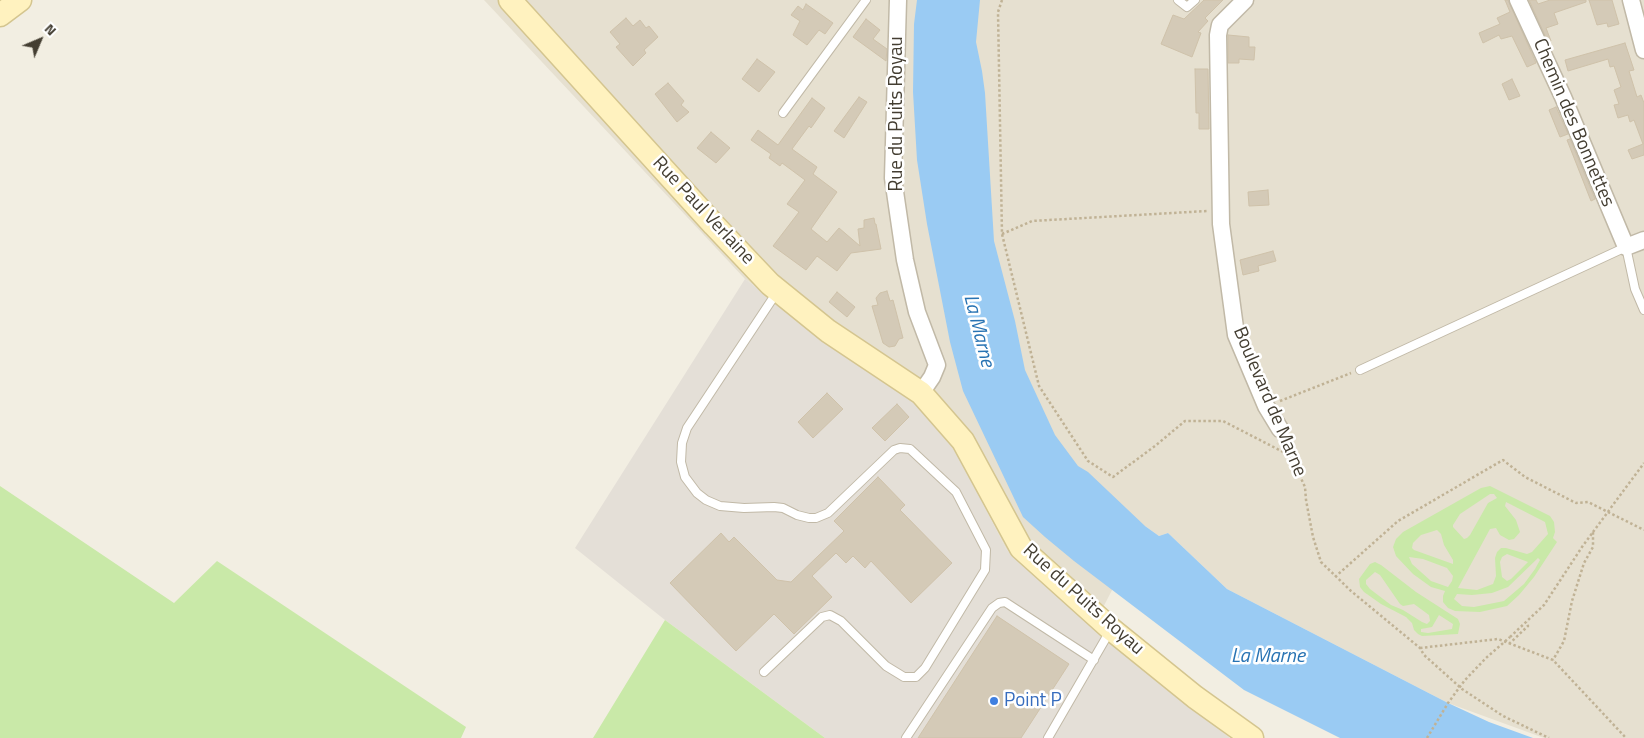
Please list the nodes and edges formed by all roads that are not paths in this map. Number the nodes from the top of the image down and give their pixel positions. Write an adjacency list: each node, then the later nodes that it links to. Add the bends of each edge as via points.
1 (20, 0): 10 (street)
2 (510, 0): 15 (street, Rue Paul Verlaine, via 714,225)
3 (866, 0): 12 (lane)
4 (898, 0): 18 (street, Rue du Puits Royau, via 893,178 905,260 917,312 936,365 932,378)
5 (1178, 0): 6 (lane, via 1187,7)
6 (1195, 0)
7 (1245, 0): 19 (street, Boulevard de Marne, via 1220,25 1218,35 1221,224 1236,334 1266,406)
8 (1518, 0): 14 (street, Chemin des Bonnettes, via 1564,97)
9 (1631, 0): 11 (street)
10 (0, 14)
11 (1644, 50)
12 (783, 113)
13 (1644, 240): 14 (street)
14 (1626, 247): 16 (lane); 17 (lane)
15 (778, 290): 18 (street, Rue Paul Verlaine, via 828,331); 22 (lane, via 688,428 682,443 681,462 685,477 706,500 720,506 783,508 797,515 816,518 828,513 894,450 910,449 956,492 986,550 985,570 926,668 916,677 904,677 886,666 842,621 830,615 822,617)
16 (1644, 310)
17 (1360, 370)
18 (921, 393): 20 (street, Rue du Puits Royau, via 963,441 1021,548)
19 (1280, 429)
20 (1111, 629): 21 (lane); 25 (street, Rue du Puits Royau)
21 (1094, 660): 23 (lane, via 1005,602 999,603 992,608); 24 (lane)
22 (764, 672)
23 (906, 738)
24 (1048, 738)
25 (1252, 738)

